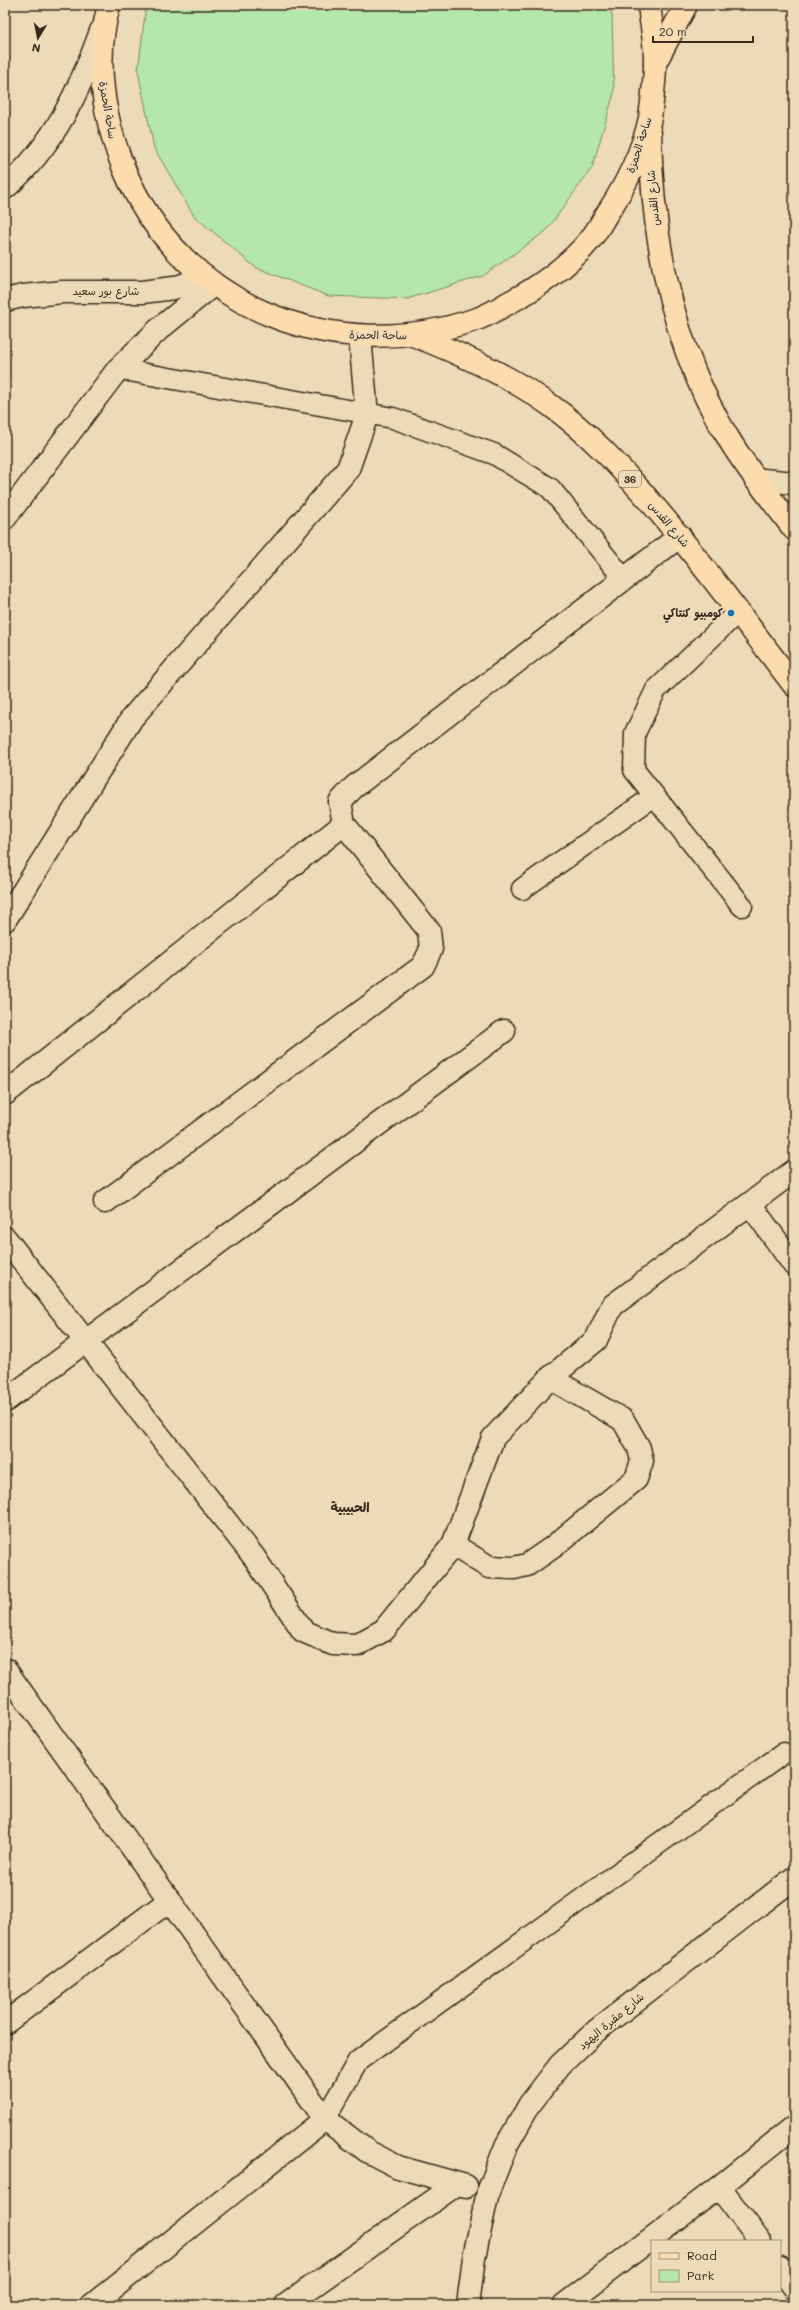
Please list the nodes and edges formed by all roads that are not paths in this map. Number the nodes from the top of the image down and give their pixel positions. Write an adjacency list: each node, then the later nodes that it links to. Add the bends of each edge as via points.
1 (109, 5): 4 (main road, ساحة الحمزة)
2 (649, 5): 5 (main road, ساحة الحمزة)
3 (686, 5): 5 (main road)
4 (103, 28): 7 (street, via 81,85 62,120 40,152); 8 (main road, ساحة الحمزة, via 102,84 115,147 134,191 165,238)
5 (656, 64): 6 (main road, ساحة الحمزة)
6 (649, 120): 10 (main road, ساحة الحمزة, via 627,184 589,241 539,287 479,319); 14 (main road, شارع القدس, via 654,215 661,262 673,309 706,397)
7 (5, 188)
8 (210, 280): 9 (street, شارع بور سعيد, via 142,292 63,292); 11 (main road, ساحة الحمزة, via 259,310 308,329); 12 (street)
9 (5, 300)
10 (413, 335): 11 (main road, ساحة الحمزة); 18 (main road, شارع القدس / 36, via 484,366 551,406 610,456)
11 (360, 337): 13 (street)
12 (118, 369): 13 (lane); 16 (street)
13 (367, 415): 19 (lane, via 393,418 494,454 550,488); 26 (street, via 348,469 132,718)
14 (755, 479): 15 (street); 17 (main road, شارع القدس)
15 (794, 483)
16 (5, 518)
17 (794, 529)
18 (680, 536): 19 (street); 20 (main road, شارع القدس / 36)
19 (624, 579): 23 (street, via 354,787 340,802)
20 (738, 612): 21 (main road, شارع القدس / 36); 22 (lane, via 656,690 636,733 634,770)
21 (794, 685)
22 (654, 796): 24 (lane); 25 (lane)
23 (344, 824): 28 (street); 30 (street, via 429,931 431,949 423,966)
24 (522, 889)
25 (742, 906)
26 (5, 920)
27 (504, 1031): 34 (street)
28 (5, 1094)
29 (794, 1171): 31 (street)
30 (105, 1202)
31 (750, 1204): 33 (street); 35 (street, via 612,1306 596,1340)
32 (5, 1238): 34 (street)
33 (794, 1265)
34 (86, 1343): 36 (street); 37 (street, via 254,1557 303,1631 334,1644 357,1645 384,1630)
35 (550, 1378): 37 (street, via 493,1438); 37 (street, via 623,1420 639,1448 642,1460 636,1479 527,1565 514,1568 489,1567)
36 (5, 1401)
37 (453, 1545)
38 (5, 1669): 41 (street)
39 (784, 1753): 43 (lane, via 358,2060)
40 (794, 1878): 47 (street, شارع مقبرة اليهود, via 596,2030 560,2065 530,2104 506,2146)
41 (170, 1900): 42 (street); 43 (street)
42 (5, 2023)
43 (325, 2119): 45 (street, via 366,2151 398,2167); 51 (street)
44 (794, 2127): 46 (street)
45 (457, 2184): 47 (street); 52 (street)
46 (720, 2187): 48 (street); 54 (street)
47 (488, 2192): 53 (street, شارع مقبرة اليهود, via 474,2257)
48 (759, 2240)
49 (781, 2269): 50 (street)
50 (794, 2287)
51 (92, 2305)
52 (286, 2305)
53 (468, 2305)
54 (564, 2305)

